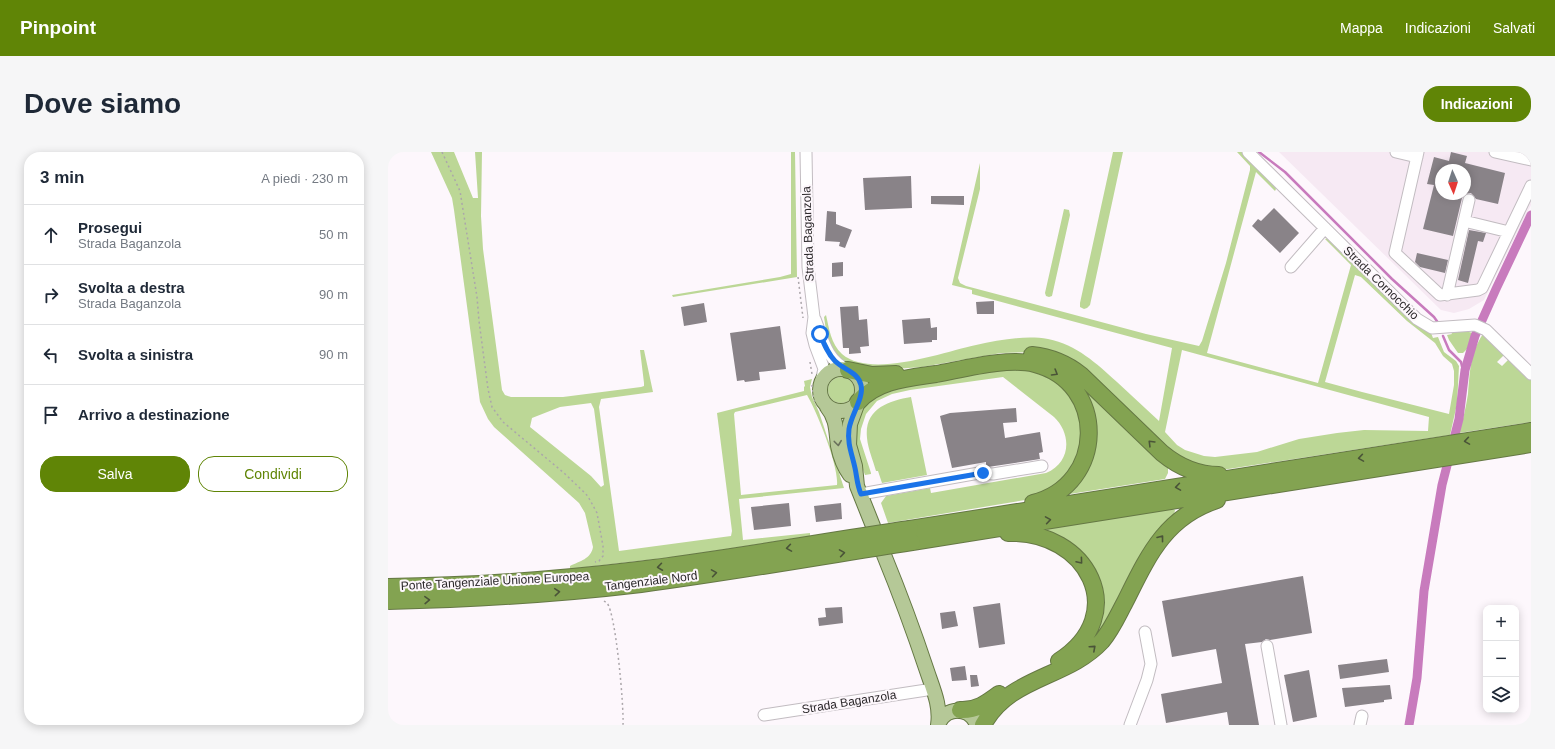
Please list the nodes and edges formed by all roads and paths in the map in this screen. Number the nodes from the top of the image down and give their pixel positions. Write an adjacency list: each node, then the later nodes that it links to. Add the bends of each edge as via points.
1 (442, 152): 33 (path, via 460,191 492,407 503,422 564,473 590,500 597,513 603,551 601,558)
2 (806, 152): 15 (street, Strada Baganzola, via 808,267)
3 (1248, 152): 11 (street, Strada Cornocchio)
4 (1396, 152): 6 (street)
5 (1495, 152): 7 (street)
6 (1413, 154): 14 (street, via 1395,253 1438,293)
7 (1531, 160)
8 (1531, 186): 12 (street)
9 (1469, 200): 10 (street)
10 (1464, 221): 12 (street); 14 (street)
11 (1325, 228): 13 (street); 17 (street, Strada Cornocchio, via 1417,319 1432,328 1475,325 1486,330)
12 (1509, 232): 14 (street, via 1482,288)
13 (1291, 267)
14 (1447, 295)
15 (814, 315): 16 (street, Strada Baganzola, via 830,355 840,366); 18 (street, Strada Baganzola, via 813,337 824,369)
16 (848, 370): 18 (main road, via 831,371); 19 (main road, Strada Baganzola, via 856,376 861,385 862,392); 26 (highway, one-way to 16, via 1257,469 1212,474 1178,465 1162,453 1081,375 1060,361 1046,357 1003,356 884,375)
17 (1531, 374)
18 (821, 381): 20 (main road, Strada Baganzola, via 820,395)
19 (858, 402): 20 (main road, via 844,411); 28 (main road, Strada Baganzola, via 851,419 848,437); 29 (highway, one-way to 29, via 874,388 888,383 1011,362 1031,363 1051,370 1077,393 1087,415 1089,441 1081,466 1065,486 1053,495 1036,502 963,514)
20 (827, 407): 28 (main road, Strada Baganzola, one-way to 28, via 834,419 841,457)
21 (1531, 431): 22 (highway)
22 (1504, 442): 23 (highway); 24 (highway)
23 (1531, 444)
24 (1398, 459): 26 (highway, one-way to 26); 27 (highway)
25 (1042, 466): 28 (street)
26 (1278, 471): 29 (highway, one-way to 29)
27 (1336, 475): 31 (highway, one-way to 27); 45 (highway, one-way to 27, via 993,709 1011,693 1074,662 1101,641 1116,620 1156,545 1184,516 1222,499 1294,486)
28 (859, 490): 30 (main road, Strada Baganzola)
29 (937, 524): 31 (highway)
30 (873, 526)
31 (915, 537): 34 (highway, Ponte Tangenziale Unione Europea, one-way to 34, bridge, via 510,583); 36 (highway, Tangenziale Nord, one-way to 31, bridge, via 496,597 684,578); 40 (highway, one-way to 40, via 951,541 1011,533 1045,538 1066,548 1077,557 1090,576 1094,590 1093,620 1087,633 1073,651 1051,666 1007,688 984,705)
32 (884, 555): 39 (main road)
33 (592, 562)
34 (388, 587)
35 (599, 600): 42 (path, via 607,602 611,610)
36 (388, 601)
37 (1145, 632): 46 (street, via 1151,664)
38 (1267, 646): 47 (street)
39 (933, 689): 40 (main road); 41 (street, Strada Baganzola); 43 (main road, via 939,711)
40 (960, 710): 43 (main road, via 947,713); 44 (main road, via 972,716)
41 (764, 715)
42 (624, 725)
43 (938, 725)
44 (977, 725)
45 (983, 725)
46 (1130, 725)
47 (1281, 725)

